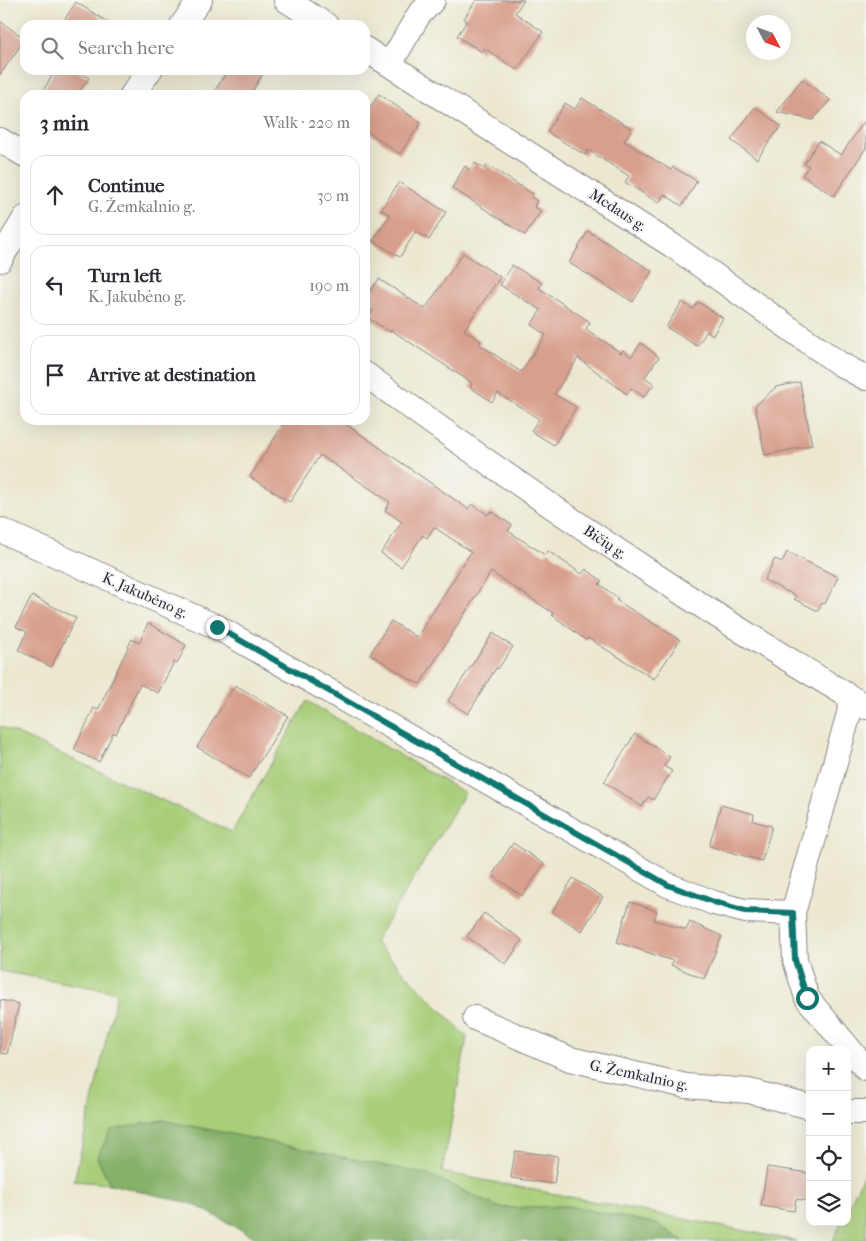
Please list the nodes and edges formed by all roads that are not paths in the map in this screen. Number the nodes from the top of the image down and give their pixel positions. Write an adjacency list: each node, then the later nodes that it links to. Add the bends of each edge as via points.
1 (200, 0): 4 (street)
2 (286, 0): 5 (street)
3 (433, 0): 7 (street, via 418,16)
4 (186, 20)
5 (318, 20)
6 (370, 52): 7 (street, Medaus g.)
7 (390, 64): 15 (street, Medaus g., via 673,246 840,364)
8 (146, 75): 9 (street)
9 (136, 90)
10 (0, 140): 11 (street)
11 (20, 152)
12 (20, 226): 13 (street)
13 (0, 260)
14 (370, 378): 17 (street, Bičių g., via 470,452 597,538)
15 (866, 378)
16 (0, 530): 18 (street, K. Jakubėno g., via 217,627 668,885 745,911)
17 (859, 703): 18 (street)
18 (793, 913): 20 (street, via 795,960 807,998)
19 (475, 1018): 21 (street, G. Žemkalnio g., via 570,1059 686,1086 749,1091)
20 (866, 1069)
21 (806, 1106)
22 (851, 1112): 23 (street)
23 (866, 1112)

